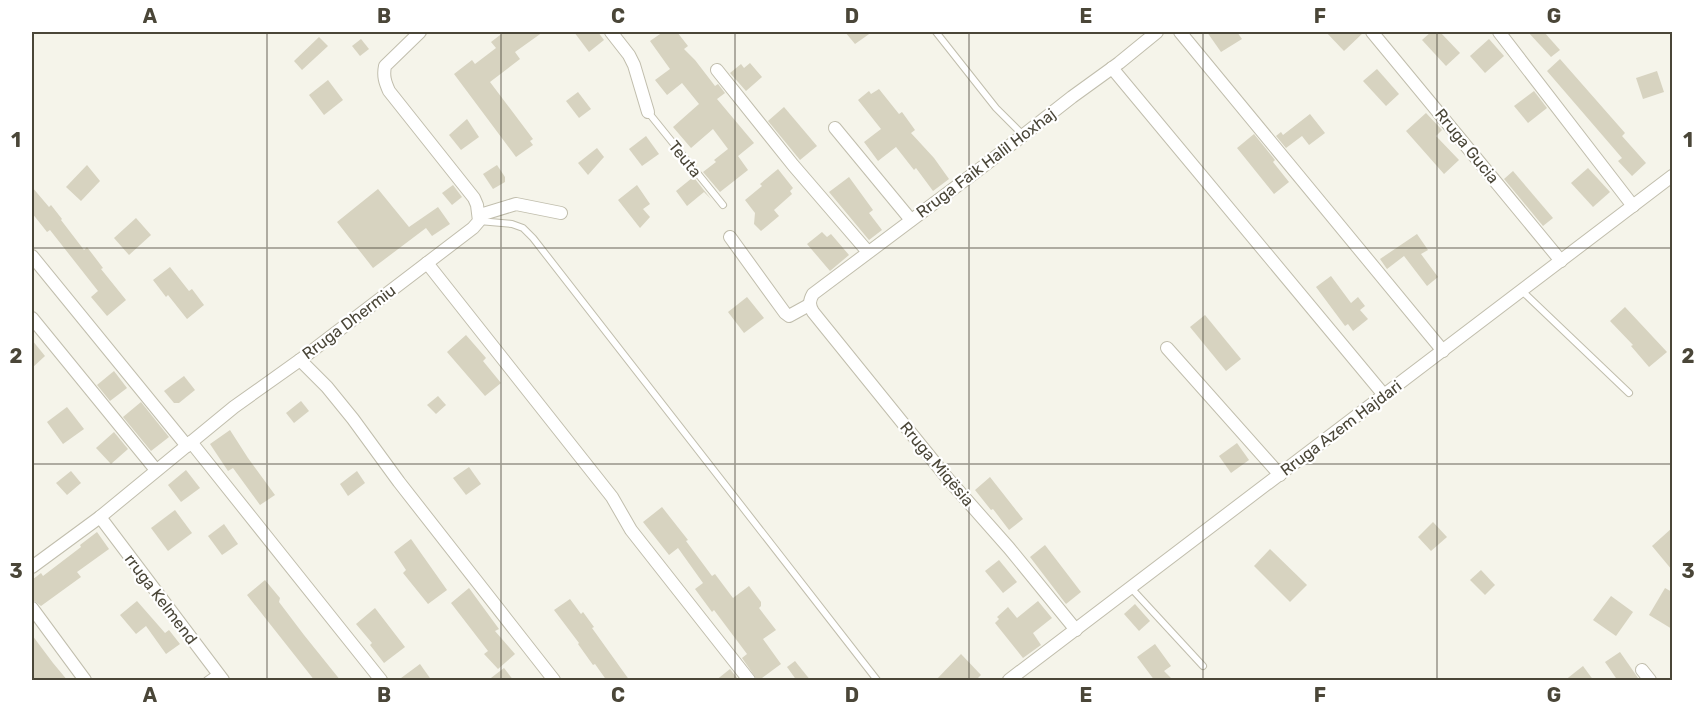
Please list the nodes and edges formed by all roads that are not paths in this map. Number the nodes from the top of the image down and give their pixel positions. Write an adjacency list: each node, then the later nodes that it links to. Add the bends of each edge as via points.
1 (420, 32): 17 (street, via 385,66 385,82 388,91 474,198)
2 (611, 32): 10 (street, via 634,66)
3 (936, 32): 12 (lane, via 996,108)
4 (1157, 32): 8 (street, Rruga Faik Halil Hoxhaj)
5 (1180, 32): 28 (street)
6 (1372, 32): 22 (street, Rruga Gucia)
7 (1499, 32): 15 (street)
8 (1112, 68): 12 (street, Rruga Faik Halil Hoxhaj); 31 (street)
9 (717, 70): 20 (street)
10 (648, 112): 14 (lane, Teuta)
11 (835, 128): 18 (street)
12 (1023, 135): 18 (street, Rruga Faik Halil Hoxhaj)
13 (1672, 176): 15 (street, Rruga Azem Hajdari)
14 (723, 206)
15 (1633, 206): 22 (street, Rruga Azem Hajdari)
16 (561, 213): 17 (street, via 516,204)
17 (479, 218): 23 (street, Rruga Dhermiu, via 473,228); 46 (lane, via 523,228 533,238)
18 (911, 220): 20 (street, Rruga Faik Halil Hoxhaj)
19 (730, 237): 25 (street, via 785,313 793,315)
20 (868, 252): 25 (street, Rruga Faik Halil Hoxhaj)
21 (32, 256): 32 (street)
22 (1561, 261): 24 (street, Rruga Azem Hajdari)
23 (427, 263): 29 (street, Rruga Dhermiu); 45 (street, via 612,497 631,530)
24 (1522, 291): 28 (street, Rruga Azem Hajdari); 30 (lane)
25 (811, 299): 39 (street, Rruga Miqësia, via 813,312)
26 (32, 318): 33 (street)
27 (1167, 348): 34 (street)
28 (1443, 351): 31 (street, Rruga Azem Hajdari)
29 (300, 360): 32 (street, Rruga Dhermiu); 44 (street, via 353,419)
30 (1629, 393)
31 (1384, 395): 34 (street, Rruga Azem Hajdari)
32 (189, 444): 33 (street, Rruga Dhermiu); 43 (street)
33 (156, 470): 35 (street, Rruga Dhermiu)
34 (1280, 475): 37 (street, Rruga Azem Hajdari)
35 (100, 517): 36 (street, Rruga Dhermiu); 41 (street, rruga Kelmend)
36 (33, 562)
37 (1131, 588): 39 (street, Rruga Azem Hajdari); 40 (lane)
38 (32, 608): 42 (street)
39 (1076, 630): 47 (street, Rruga Azem Hajdari)
40 (1203, 666)
41 (216, 678)
42 (85, 681)
43 (381, 681)
44 (554, 681)
45 (749, 681)
46 (877, 681)
47 (1009, 681)

